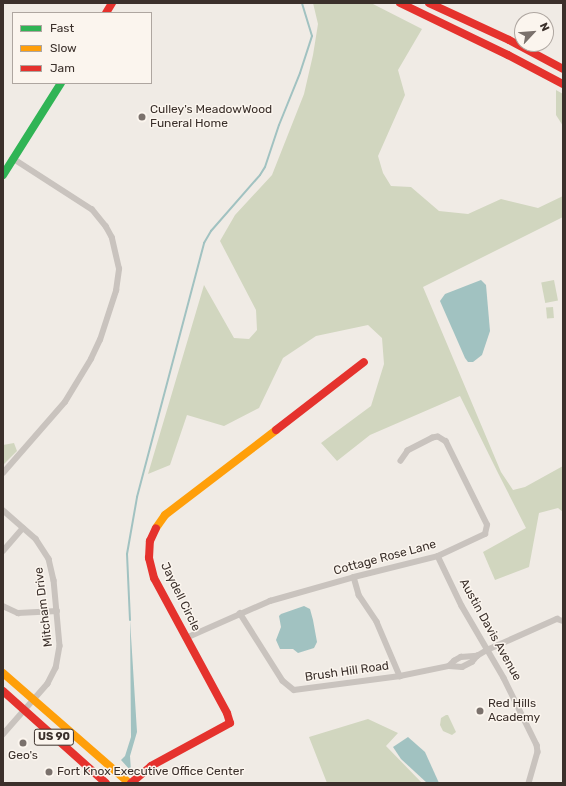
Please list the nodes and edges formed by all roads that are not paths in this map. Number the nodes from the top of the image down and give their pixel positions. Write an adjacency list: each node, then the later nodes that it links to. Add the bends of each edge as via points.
1 (112, 3): 4 (street)
2 (400, 3): 6 (street)
3 (429, 3): 5 (street)
4 (107, 12)
5 (486, 29): 6 (street); 7 (street)
6 (479, 41): 9 (street)
7 (563, 70)
8 (60, 84): 10 (street)
9 (563, 84)
10 (13, 159): 11 (street); 14 (street, via 83,203 100,218 114,243 118,269 116,291 91,359 65,402)
11 (3, 175)
12 (364, 362): 24 (street, Jaydell Circle, via 159,521 150,541 151,570)
13 (401, 460): 18 (street, Cottage Rose Lane, via 408,451 433,438 441,437 446,442 487,525 485,534)
14 (3, 473)
15 (3, 510): 16 (street, Mitcham Drive)
16 (23, 528): 17 (street); 21 (street, Mitcham Drive, via 41,545 49,559)
17 (3, 551)
18 (438, 556): 19 (street, Cottage Rose Lane); 25 (street, Austin Davis Avenue, via 462,606)
19 (354, 577): 22 (street, Cottage Rose Lane); 29 (street, via 359,595 377,622)
20 (3, 606): 21 (street, via 18,614)
21 (57, 611): 31 (street, Mitcham Drive, via 59,660 48,684)
22 (240, 613): 24 (street, Cottage Rose Lane); 29 (street, Brush Hill Road, via 283,681 294,690)
23 (563, 620): 25 (street, Brush Hill Road, via 557,619)
24 (186, 638): 36 (street, Jaydell Circle, via 230,723 151,766)
25 (488, 650): 26 (street, Brush Hill Road); 37 (street, Austin Davis Avenue, via 537,745 538,752)
26 (476, 656): 27 (street, Brush Hill Road, via 461,657); 27 (street, Brush Hill Road, via 472,662 462,667)
27 (449, 666): 29 (street, Brush Hill Road)
28 (3, 673): 31 (street, US 90)
29 (400, 676)
30 (3, 691): 32 (street, US 90)
31 (34, 700): 32 (street, Mitcham Drive); 34 (street, US 90)
32 (25, 711): 33 (street, Mitcham Drive); 35 (street, US 90)
33 (3, 735)
34 (112, 768): 35 (street); 36 (street, US 90)
35 (108, 783)
36 (130, 783)
37 (530, 783)

